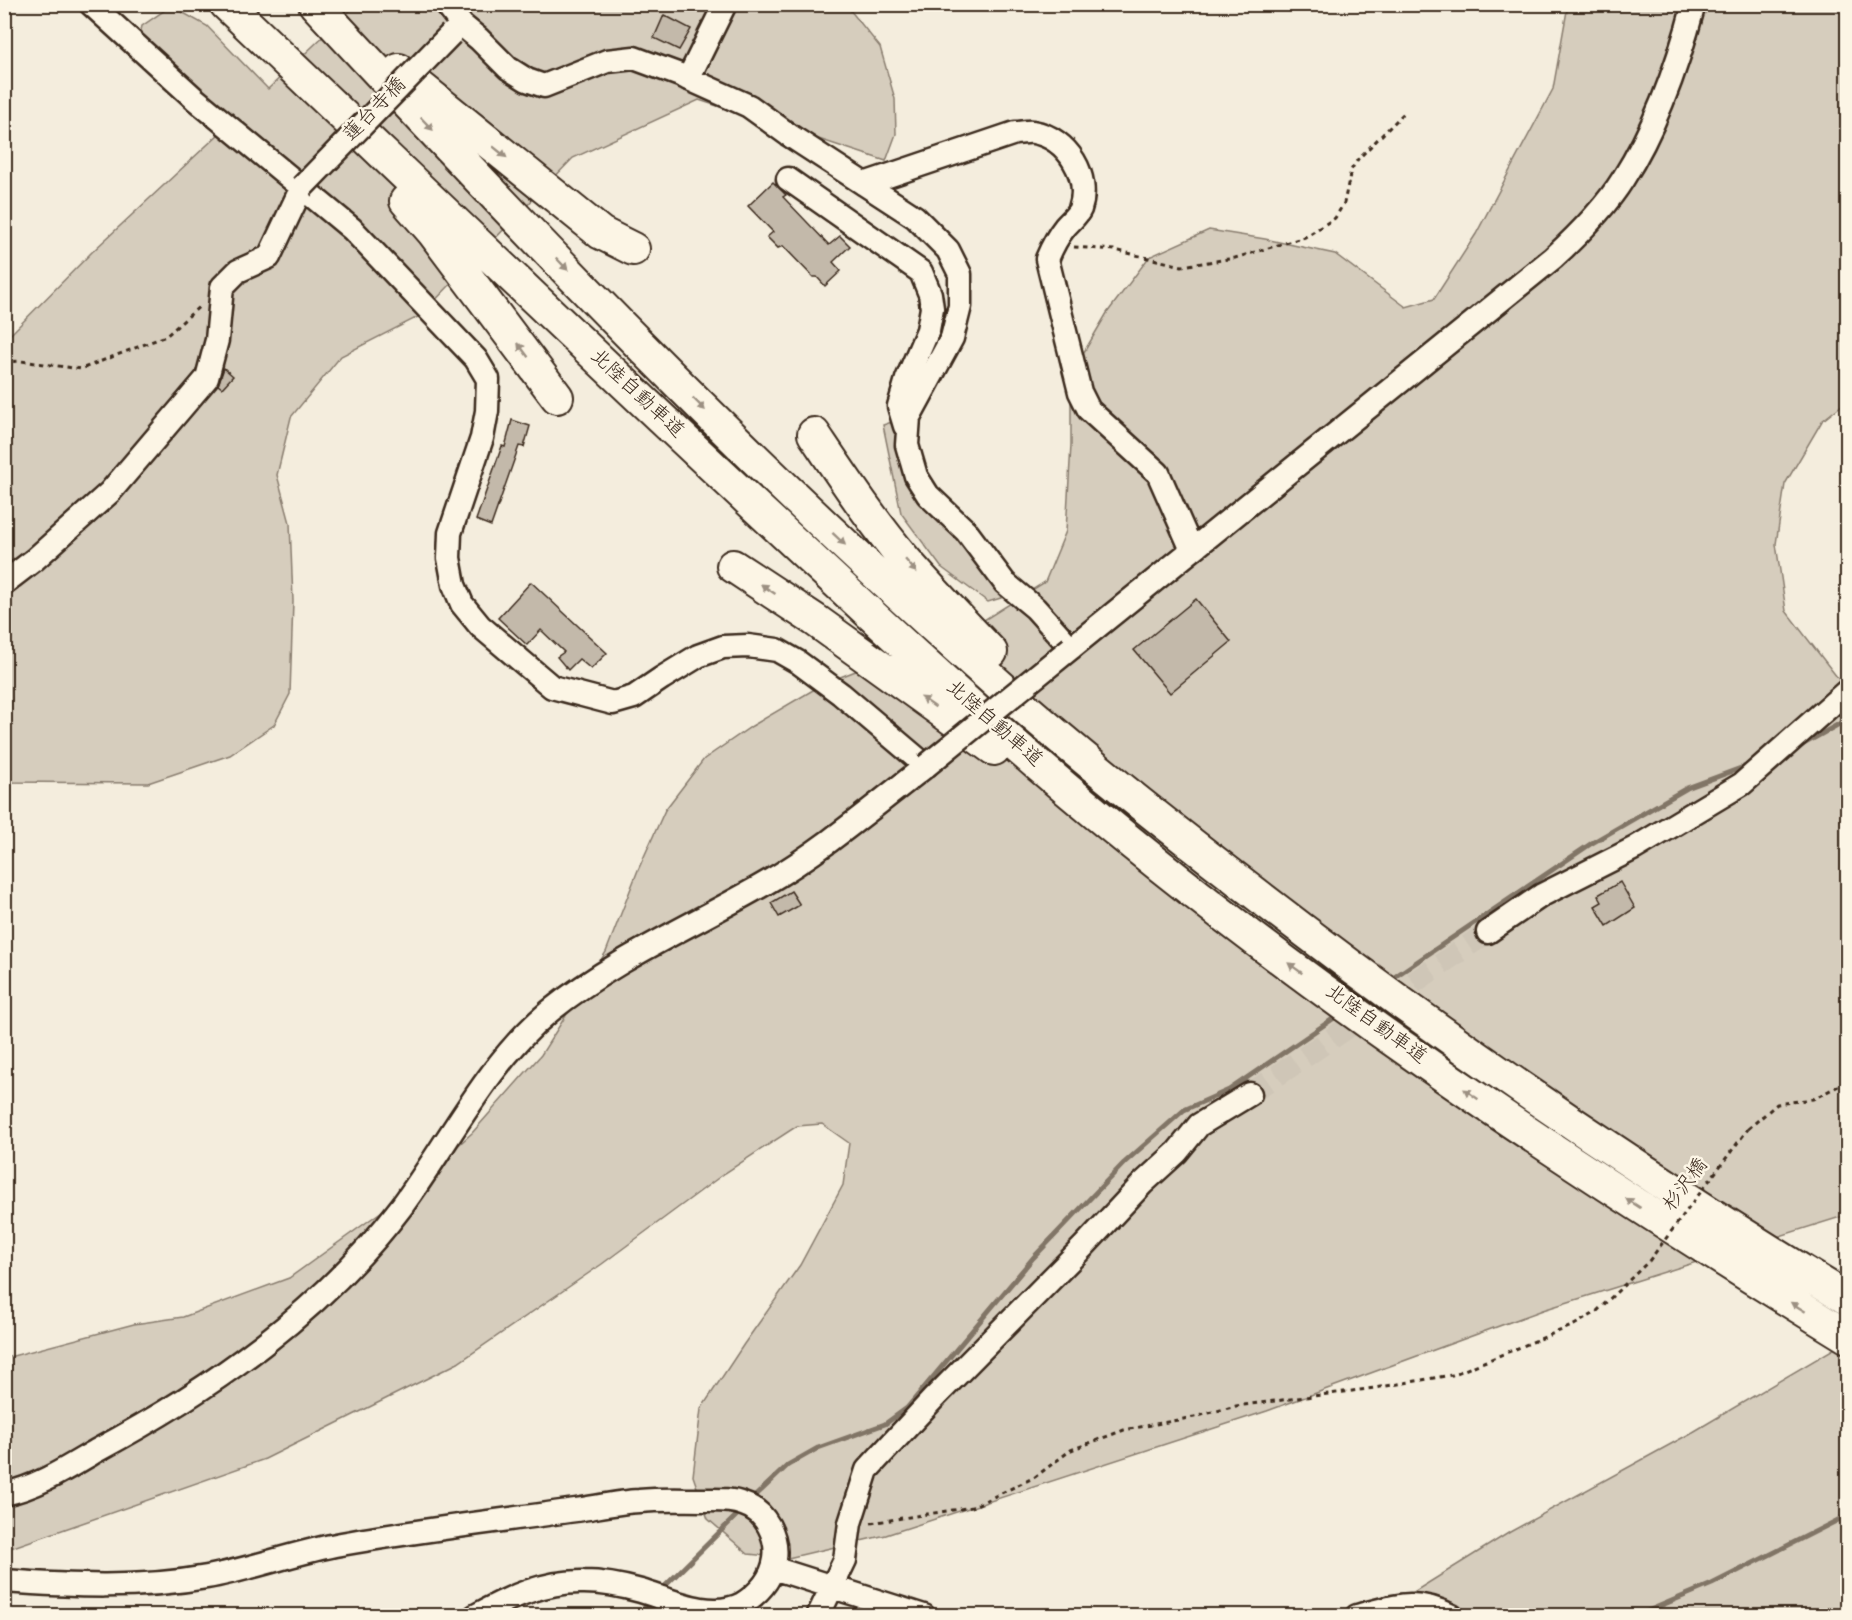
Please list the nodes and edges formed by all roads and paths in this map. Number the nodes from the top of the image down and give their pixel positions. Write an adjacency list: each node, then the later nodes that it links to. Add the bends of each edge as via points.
1 (91, 4): 14 (street, via 195,99)
2 (214, 4): 19 (highway, one-way to 2, via 433,232 362,151)
3 (226, 4): 28 (highway, 北陸自動車道, via 626,386 926,665)
4 (315, 4): 29 (highway, 北陸自動車道, one-way to 29, via 606,309 795,498 983,671 1184,838)
5 (328, 4): 16 (highway, one-way to 16, via 437,102 591,226)
6 (446, 4): 9 (street)
7 (725, 4): 10 (street)
8 (1694, 4): 22 (street, via 1672,77 1640,149 1623,180 1579,234)
9 (456, 30): 10 (street, via 479,39 508,68 544,86 607,61 634,58); 14 (street, 蓮台寺橋, bridge)
10 (688, 79): 13 (street, via 749,106)
11 (1404, 113): 15 (path, via 1358,159 1335,218 1305,237 1235,258 1182,266)
12 (788, 179): 21 (street, via 921,272 932,309 899,406)
13 (864, 184): 15 (street, via 1015,134 1033,132 1064,148 1082,177 1084,194 1079,212); 21 (street, via 915,217 948,250 960,274 960,306 952,338 909,417)
14 (302, 187): 17 (street, 蓮台寺橋, via 268,257 238,271); 27 (street, via 351,229 476,358 488,379 482,438 450,533 449,558 462,604 480,626 552,687 613,703 634,698 698,656 723,647 777,650 841,694)
15 (1055, 241): 22 (street, via 1047,259 1080,392 1089,410 1158,473)
16 (633, 249)
17 (222, 287): 18 (path, via 166,336 81,369); 24 (street, via 217,340 207,378 110,492)
18 (4, 362)
19 (557, 397)
20 (814, 434): 29 (highway, one-way to 29, via 905,560 972,633 1068,726)
21 (908, 434): 25 (street, via 907,445 916,476 928,495 966,531 1005,583 1035,608)
22 (1192, 550): 25 (street)
23 (734, 566): 28 (highway, one-way to 23)
24 (4, 583)
25 (1071, 648): 27 (street, bridge)
26 (1848, 690): 30 (street, via 1742,784 1635,848 1542,895)
27 (926, 766): 35 (street, via 810,856 611,968 548,1013 498,1066 401,1207 350,1267 266,1343 164,1413 33,1486)
28 (1164, 868): 34 (highway, 北陸自動車道, one-way to 28, via 1521,1128 1285,961)
29 (1303, 930): 33 (highway, 北陸自動車道, via 1546,1106)
30 (1488, 932)
31 (1848, 1082): 36 (path, 杉沢橋, bridge, via 1813,1099 1777,1104 1748,1129 1649,1261 1595,1313 1574,1325 1452,1375 1236,1406 1124,1430 1071,1450 1035,1476 972,1507)
32 (1250, 1094): 36 (street, via 1199,1125 1177,1152 933,1399 867,1470)
33 (1848, 1299)
34 (1848, 1338)
35 (4, 1494)
36 (850, 1523): 39 (street, via 845,1560)
37 (773, 1568): 38 (street, via 775,1542 760,1513 729,1500 675,1500 638,1501 340,1544 208,1577 152,1585); 39 (street); 40 (street, via 755,1595 724,1610 704,1610 638,1590 583,1582 523,1592)
38 (4, 1581)
39 (832, 1587): 41 (street); 42 (street)
40 (475, 1616)
41 (818, 1616)
42 (924, 1616)
43 (1357, 1616): 44 (street, via 1405,1604 1432,1606)
44 (1452, 1616)

